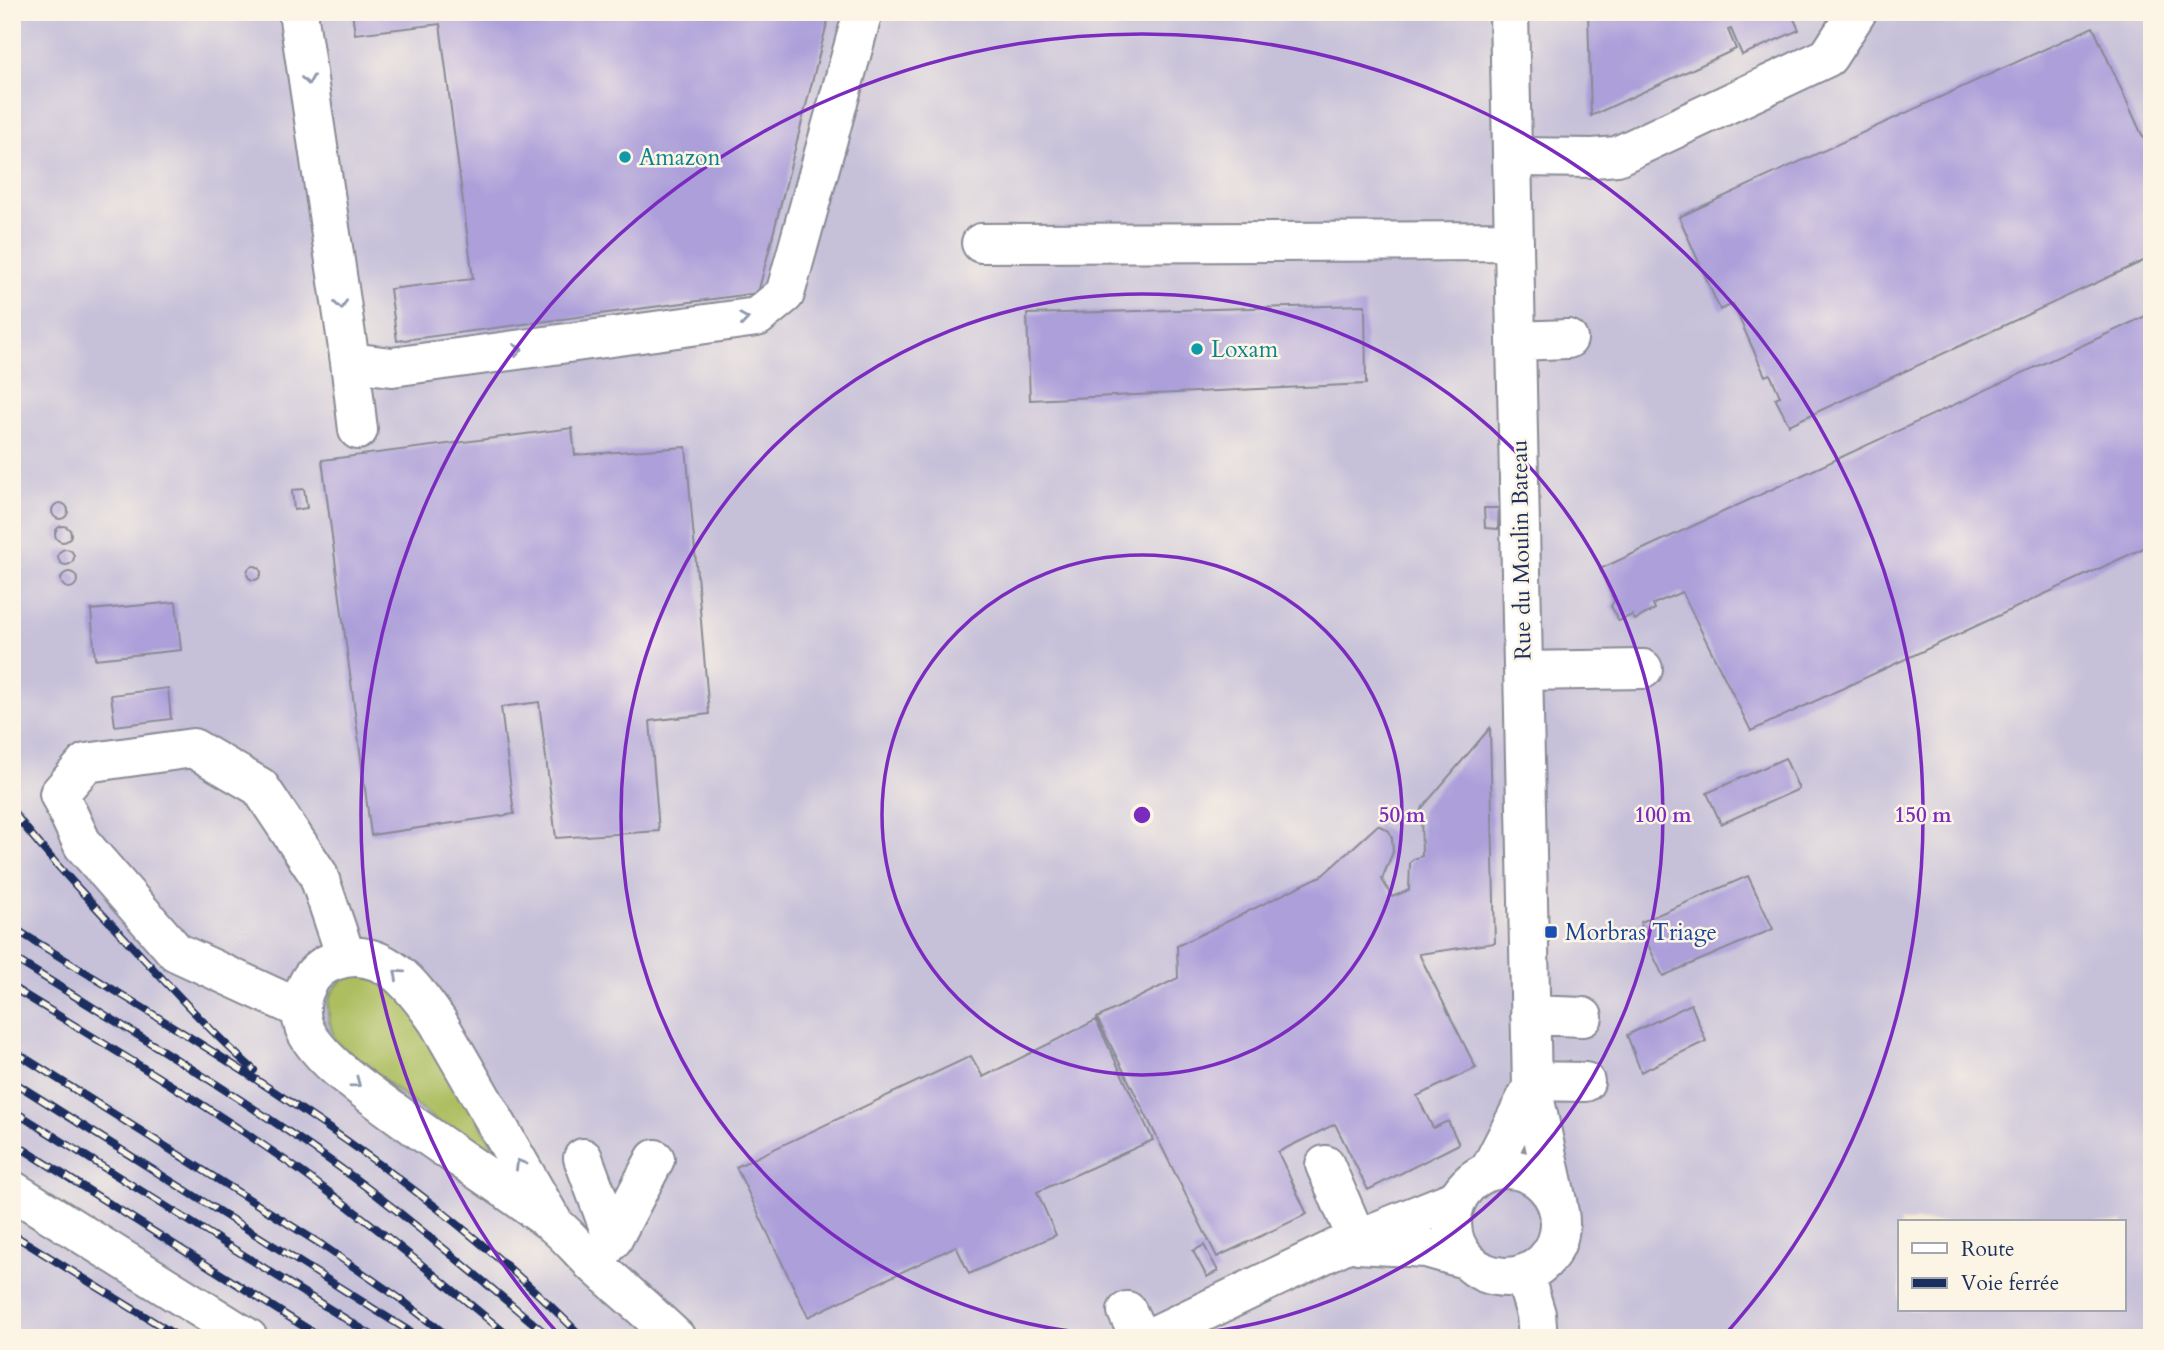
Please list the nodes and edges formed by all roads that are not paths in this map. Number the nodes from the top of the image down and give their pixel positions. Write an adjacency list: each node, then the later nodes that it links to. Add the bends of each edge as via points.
1 (298, 12): 10 (street, one-way to 10)
2 (863, 12): 10 (street, one-way to 2, via 393,367 757,317 785,294)
3 (1509, 12): 5 (street, Rue du Moulin Bateau)
4 (1857, 12): 5 (street, via 1828,57 1618,156)
5 (1512, 157): 6 (street, Rue du Moulin Bateau)
6 (1514, 241): 7 (street); 9 (street, Rue du Moulin Bateau)
7 (981, 243)
8 (1568, 339): 9 (street)
9 (1516, 341): 13 (street, Rue du Moulin Bateau)
10 (350, 362): 11 (street)
11 (358, 430)
12 (1643, 669): 13 (street)
13 (1523, 671): 16 (street, Rue du Moulin Bateau)
14 (346, 957): 15 (street, via 313,975); 15 (street, via 318,874 260,787 193,748 86,763 77,773 59,794 83,845 176,953); 27 (street, one-way to 14, via 417,991 388,965 368,957)
15 (300, 1009): 27 (street, one-way to 27, via 310,1039 335,1067)
16 (1530, 1015): 17 (street); 19 (street, Rue du Moulin Bateau)
17 (1583, 1017)
18 (1585, 1082): 19 (street)
19 (1532, 1084): 23 (street, Rue du Moulin Bateau); 26 (street, Rue du Moulin Bateau)
20 (583, 1158): 29 (street)
21 (655, 1159): 29 (street)
22 (1325, 1165): 28 (street)
23 (1489, 1171): 25 (street, via 1471,1182); 26 (street, via 1510,1168 1531,1174 1547,1187)
24 (12, 1190): 33 (street)
25 (1457, 1199): 28 (street); 30 (street, via 1452,1219 1455,1240)
26 (1558, 1206): 31 (street, via 1561,1227 1555,1247 1542,1264)
27 (554, 1224): 29 (street)
28 (1351, 1241): 30 (street, via 1426,1248); 32 (street, via 1219,1320)
29 (603, 1251): 34 (street)
30 (1465, 1259): 31 (street, via 1492,1275)
31 (1524, 1275): 35 (street)
32 (1139, 1329)
33 (248, 1338)
34 (676, 1338)
35 (1538, 1338)

